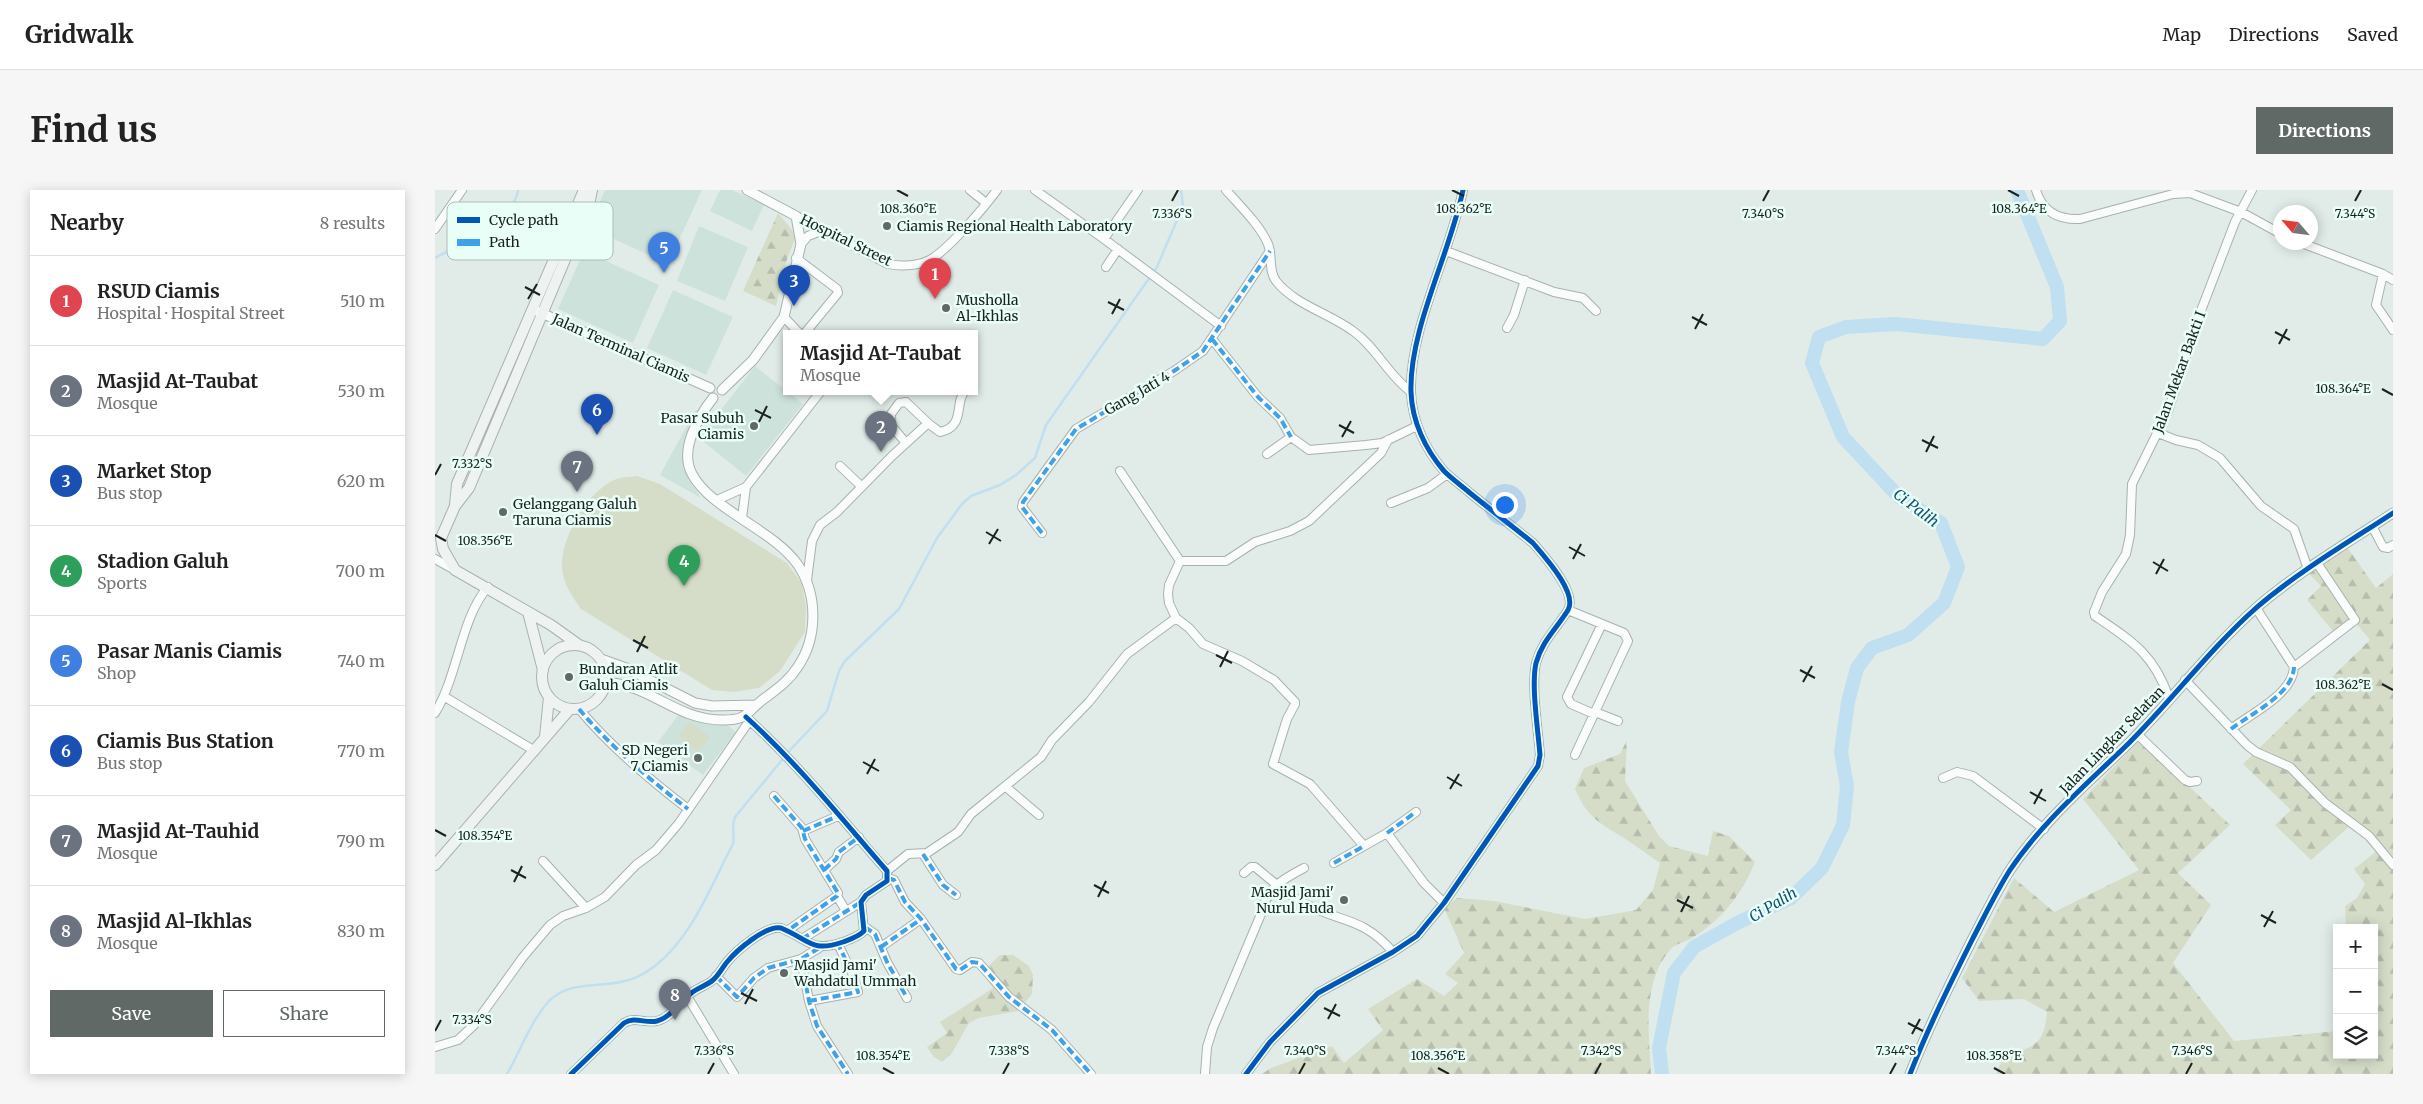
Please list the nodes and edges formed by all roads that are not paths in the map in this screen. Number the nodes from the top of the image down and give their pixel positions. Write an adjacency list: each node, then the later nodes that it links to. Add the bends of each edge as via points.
1 (462, 190): 13 (street)
2 (584, 190): 14 (main road)
3 (592, 190): 15 (main road)
4 (747, 190): 19 (street, Hospital Street)
5 (970, 190): 16 (street)
6 (997, 190): 16 (street, Hospital Street)
7 (1035, 190): 23 (street)
8 (1138, 190): 23 (street)
9 (1226, 190): 27 (street, via 1262,234)
10 (1463, 190): 28 (street)
11 (2036, 190): 18 (street, via 2039,202 2048,211 2071,220 2173,194 2190,193)
12 (2251, 190): 18 (street, Jalan Mekar Bakti I)
13 (454, 202)
14 (579, 202)
15 (587, 202)
16 (986, 203): 21 (street, Hospital Street, via 932,259 901,266 888,264)
17 (447, 212): 20 (street)
18 (2241, 212): 22 (street); 58 (street, Jalan Mekar Bakti I, via 2202,308)
19 (796, 216): 21 (street, Hospital Street); 24 (street)
20 (435, 229)
21 (823, 230): 24 (street, via 808,236)
22 (2273, 230)
23 (1104, 238): 25 (street)
24 (801, 244): 29 (street)
25 (1119, 249): 32 (street); 40 (street)
26 (2318, 249): 33 (street)
27 (1270, 251): 40 (street, Gang Jati 4); 51 (street, via 1271,273 1285,290 1354,331)
28 (1446, 251): 34 (street); 51 (street, via 1421,328)
29 (797, 258): 39 (street); 43 (street, via 838,293)
30 (553, 260): 36 (main road)
31 (564, 260): 38 (main road)
32 (1107, 267)
33 (2383, 274): 35 (street); 44 (street, via 2376,305)
34 (1525, 280): 37 (street, via 1554,292 1583,298); 41 (street)
35 (2393, 280)
36 (531, 309): 38 (street, Jalan Terminal Ciamis); 46 (main road)
37 (1596, 311)
38 (542, 313): 47 (main road); 48 (street, Jalan Terminal Ciamis)
39 (784, 317): 42 (street); 49 (street, via 753,360)
40 (1221, 326): 45 (street, Gang Jati 4)
41 (1507, 328)
42 (796, 330)
43 (807, 330)
44 (2393, 330)
45 (1212, 339): 59 (street, via 1258,398 1280,418); 74 (street, Gang Jati 4, via 1200,354 1174,372 1075,431 1022,504)
46 (511, 358): 47 (main road); 50 (main road)
47 (521, 363): 54 (main road)
48 (710, 388): 49 (street, via 718,386); 55 (street)
49 (721, 390): 55 (street, via 720,396)
50 (496, 392): 54 (main road); 70 (main road, via 457,484)
51 (1411, 392): 57 (street)
52 (818, 395): 67 (street)
53 (962, 395): 56 (street, via 959,414 947,430 940,432)
54 (507, 396): 70 (main road, via 469,488)
55 (713, 398): 68 (street, via 694,429 688,460 691,474)
56 (929, 424): 61 (street); 61 (street, via 906,402 899,403 889,424)
57 (1417, 426): 60 (street); 65 (street, via 1435,460)
58 (2158, 433): 80 (street, via 2198,445 2220,458 2261,506 2294,530); 97 (street, Jalan Mekar Bakti I, via 2132,484 2127,549 2094,612 2095,616 2147,654 2163,680)
59 (1291, 437): 60 (street, via 1309,450); 62 (street)
60 (1387, 440): 78 (street, via 1381,453 1309,521 1255,542 1226,561)
61 (906, 443): 66 (street)
62 (1267, 454)
63 (840, 466): 66 (street)
64 (1120, 471): 78 (street)
65 (1447, 474): 69 (street, via 1428,488); 85 (street, via 1533,543 1570,594)
66 (861, 486): 82 (street, via 814,533)
67 (746, 487): 68 (street); 72 (street)
68 (717, 500): 72 (street)
69 (1391, 503)
70 (455, 506): 75 (main road)
71 (2393, 513): 73 (street, Jalan Lingkar Selatan)
72 (742, 518): 82 (street, via 781,546)
73 (2372, 526): 76 (street, via 2383,547); 79 (street, Jalan Lingkar Selatan)
74 (1041, 533)
75 (438, 539): 81 (main road)
76 (2393, 545)
77 (435, 559): 81 (street)
78 (1180, 561): 87 (street, via 1168,594 1171,611)
79 (2317, 562): 80 (street, Jalan Lingkar Selatan); 91 (street, via 2355,620)
80 (2307, 569): 84 (street, Jalan Lingkar Selatan)
81 (455, 570): 83 (main road)
82 (807, 580): 99 (street, via 813,627 807,650 784,683)
83 (488, 588): 86 (main road); 95 (street, via 472,612)
84 (2256, 608): 91 (street); 93 (street, Jalan Lingkar Selatan)
85 (1568, 610): 88 (street); 137 (street, via 1541,648 1535,669 1540,754 1536,772)
86 (528, 612): 89 (main road); 92 (main road)
87 (1176, 618): 113 (street, via 1127,654 1041,757); 123 (street, via 1203,644 1274,680 1293,698 1295,704 1273,764 1310,784)
88 (1602, 624): 102 (street, via 1624,633 1628,641); 102 (street, via 1567,700)
89 (579, 645): 90 (main road, via 592,650); 92 (main road, via 559,649)
90 (601, 659): 94 (main road, via 607,674); 98 (street)
91 (2295, 667): 106 (street, via 2294,676 2280,695)
92 (543, 670): 96 (main road, via 544,687)
93 (2185, 680): 97 (street, Jalan Lingkar Selatan); 106 (street)
94 (606, 682): 100 (main road, via 594,703); 103 (street, via 641,689)
95 (445, 697): 101 (street); 109 (street)
96 (549, 697): 100 (main road, via 559,705); 108 (main road)
97 (2169, 698): 107 (street, Jalan Lingkar Selatan)
98 (695, 703): 99 (street, via 731,707); 103 (street)
99 (756, 705): 104 (street)
100 (574, 709): 108 (main road); 115 (street)
101 (435, 713)
102 (1595, 713): 105 (street); 110 (street)
103 (692, 716): 104 (street)
104 (748, 719): 115 (street); 117 (street, via 778,746)
105 (1618, 720)
106 (2231, 728): 128 (street, via 2256,752 2290,766 2325,803 2369,836)
107 (2137, 734): 112 (street, via 2185,780); 119 (street, Jalan Lingkar Selatan)
108 (545, 737): 109 (main road)
109 (535, 752): 127 (main road)
110 (1575, 755)
111 (1943, 778): 119 (street, via 1957,772 1973,776)
112 (2197, 781)
113 (1006, 787): 118 (street); 124 (street, via 971,814 958,832)
114 (774, 796): 120 (street)
115 (689, 809): 138 (street, via 656,850 605,897)
116 (1416, 812): 121 (street)
117 (839, 816): 120 (street); 122 (street)
118 (1039, 816)
119 (2044, 829): 160 (street, Jalan Lingkar Selatan, via 2011,870 1989,908 1935,1014)
120 (803, 831): 130 (street)
121 (1387, 833): 123 (street); 137 (street, via 1424,883)
122 (859, 837): 130 (street, via 839,852); 132 (street)
123 (1364, 846): 126 (street)
124 (923, 854): 132 (street, via 909,854); 134 (street, via 943,885)
125 (543, 861): 138 (street)
126 (1334, 863)
127 (435, 865)
128 (2393, 865)
129 (1304, 868): 133 (street)
130 (824, 870): 135 (street)
131 (1244, 873): 133 (street, via 1255,867)
132 (887, 874): 136 (street, via 885,883); 140 (street, via 894,880 905,902)
133 (1278, 884): 147 (street, via 1303,903 1372,931); 158 (street, via 1267,896 1213,1028 1207,1047)
134 (956, 895)
135 (837, 896): 139 (street); 142 (street)
136 (861, 902): 139 (street); 141 (street)
137 (1444, 903): 147 (street, via 1417,936)
138 (586, 908): 153 (street, via 563,916 550,925 474,1025 458,1040)
139 (846, 911): 143 (street)
140 (921, 919): 145 (street); 157 (street, via 956,969 960,970 972,962 979,964 1009,997 1052,1030)
141 (865, 927): 144 (street, via 860,935); 145 (street, via 875,934)
142 (787, 931): 143 (street); 149 (street, via 771,928 731,958)
143 (803, 939): 146 (street)
144 (838, 944): 146 (street); 152 (street, via 858,992)
145 (881, 947): 151 (street)
146 (819, 948): 148 (street)
147 (1393, 952): 159 (street, via 1318,993 1270,1042)
148 (801, 959): 149 (street, via 769,968 754,978 737,997); 152 (street)
149 (716, 976): 150 (street)
150 (687, 996): 154 (street, via 662,1019 624,1023); 155 (street)
151 (907, 998)
152 (809, 1000): 156 (street, via 817,1026)
153 (435, 1047)
154 (571, 1074)
155 (734, 1074)
156 (849, 1074)
157 (1091, 1074)
158 (1205, 1074)
159 (1246, 1074)
160 (1910, 1074)

